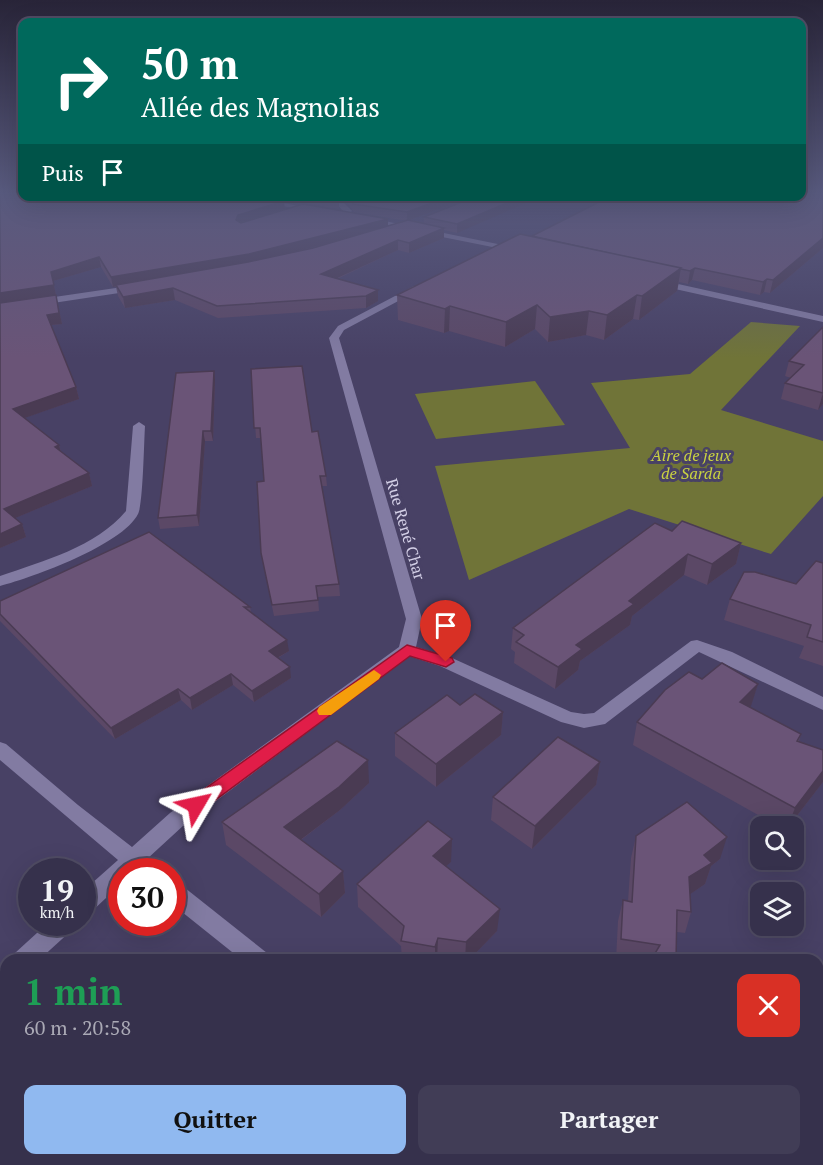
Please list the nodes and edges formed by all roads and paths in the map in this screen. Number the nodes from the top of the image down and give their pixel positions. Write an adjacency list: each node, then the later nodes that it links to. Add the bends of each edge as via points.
1 (493, 249): 4 (street)
2 (515, 249): 3 (street)
3 (522, 251)
4 (480, 256)
5 (646, 279): 9 (street)
6 (425, 283): 12 (street, Rue René Char, via 341,328 334,338 414,618)
7 (149, 286): 8 (street)
8 (0, 308)
9 (822, 318)
10 (139, 426): 11 (street, via 133,512 126,523 112,534)
11 (0, 581)
12 (407, 650): 13 (street, via 446,662 567,717 584,720 599,718 697,645); 16 (street, via 177,819)
13 (823, 704)
14 (0, 749): 15 (street)
15 (131, 858)
16 (147, 858)
17 (186, 902): 20 (street)
18 (50, 936): 19 (street)
19 (30, 954)
20 (251, 954)

